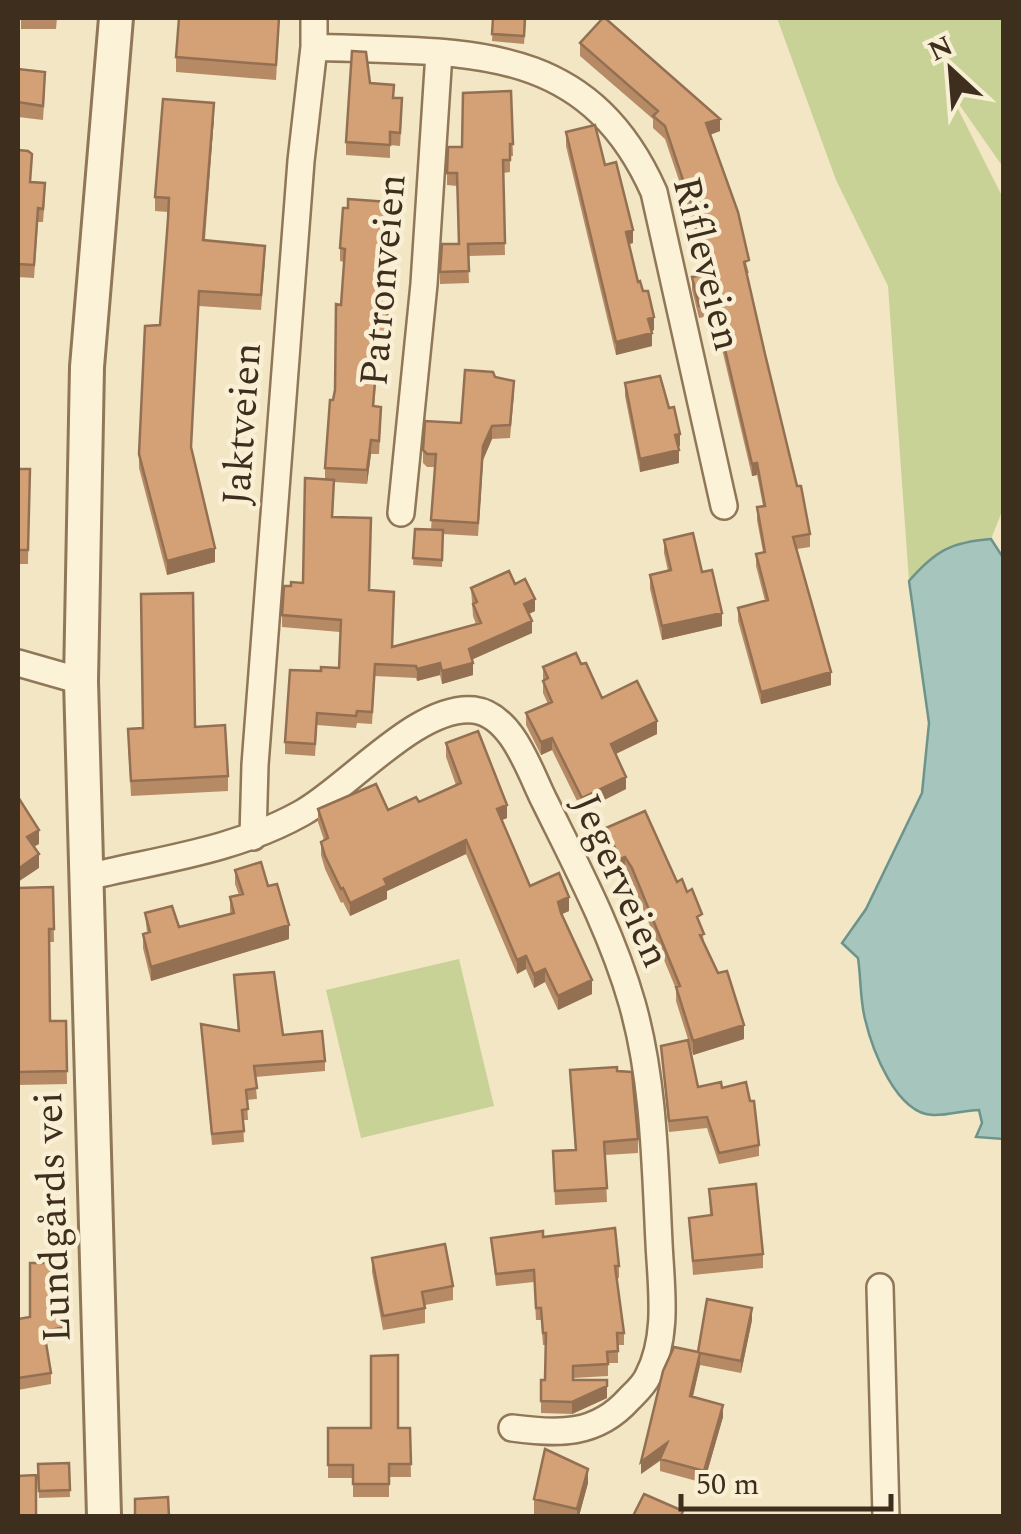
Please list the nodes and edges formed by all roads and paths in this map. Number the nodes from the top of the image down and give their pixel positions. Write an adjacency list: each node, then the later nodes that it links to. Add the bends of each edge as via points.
1 (116, 18): 8 (street, Lundgårds vei, via 87,367)
2 (314, 18): 3 (street, Jaktveien)
3 (314, 47): 4 (street, Rifleveien); 9 (street, Jaktveien)
4 (439, 53): 5 (street, Rifleveien, via 552,76 588,100 634,150 654,192); 6 (street, Patronveien)
5 (724, 506)
6 (401, 513)
7 (18, 662): 8 (street)
8 (81, 682): 10 (street, Lundgårds vei)
9 (253, 837): 10 (street, Jegerveien); 12 (street, Jegerveien, via 326,798 401,736 442,717 480,712 502,724 522,757 610,942 632,1004 648,1093 660,1337 647,1380 616,1414 581,1431)
10 (86, 877): 13 (street, Lundgårds vei)
11 (880, 1287): 14 (street)
12 (512, 1428)
13 (104, 1516)
14 (886, 1516)

